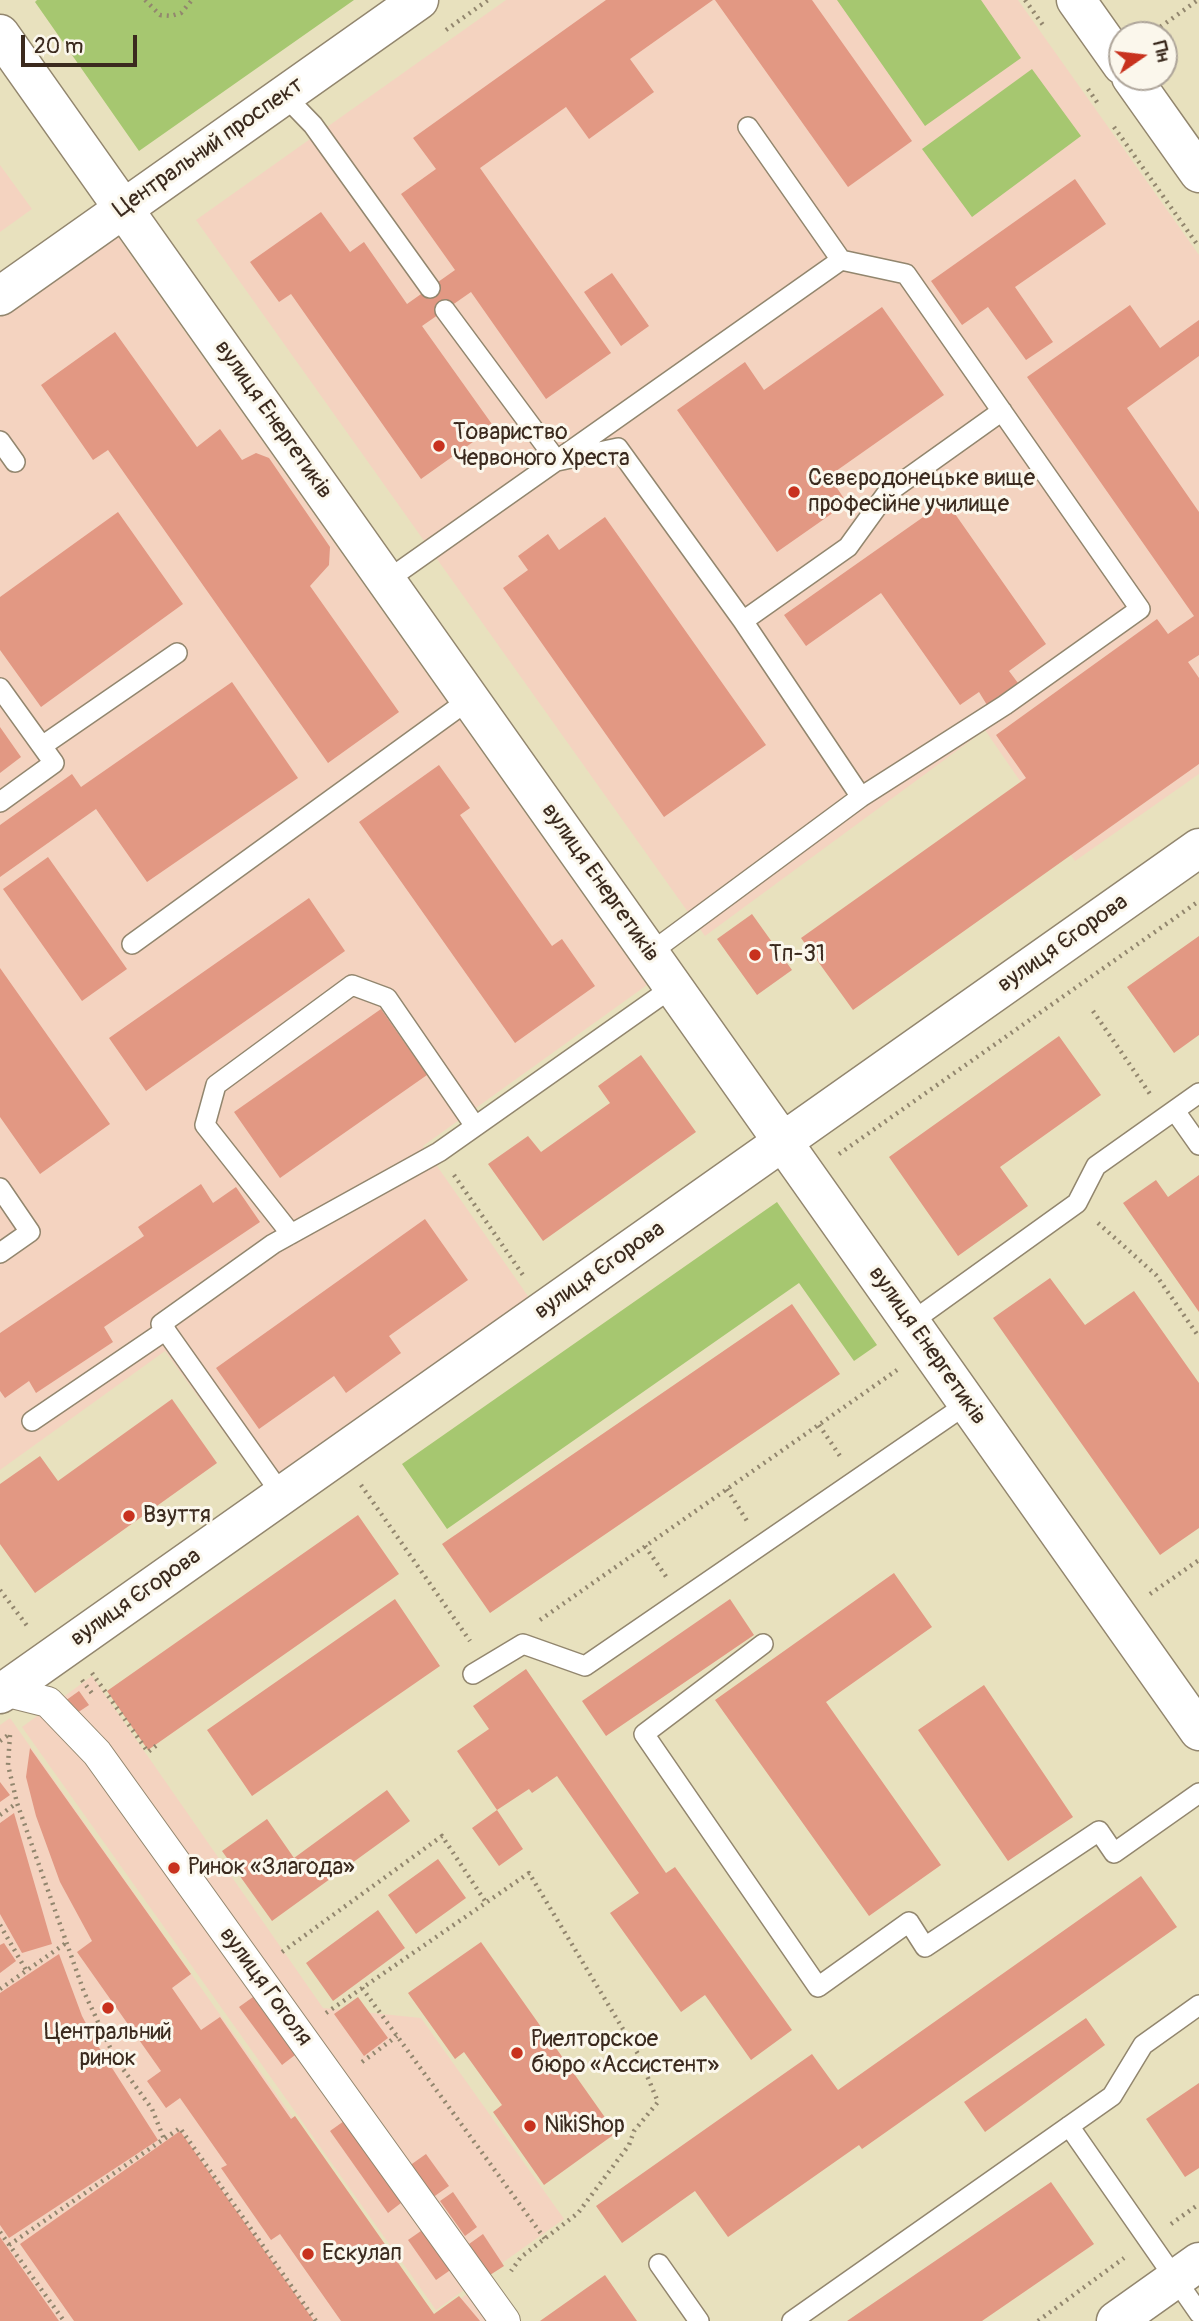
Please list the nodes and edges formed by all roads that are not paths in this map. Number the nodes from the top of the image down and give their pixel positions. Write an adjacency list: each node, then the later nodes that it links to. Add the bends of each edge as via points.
1 (419, 0): 6 (street, Центральний проспект)
2 (1076, 0): 4 (street)
3 (0, 34): 9 (street, вулиця Енергетиків)
4 (1108, 45)
5 (1141, 91): 8 (street)
6 (284, 95): 9 (street, Центральний проспект); 11 (lane, via 313,125)
7 (748, 127): 10 (lane)
8 (1199, 173)
9 (124, 209): 12 (street, Центральний проспект); 18 (street, вулиця Енергетиків)
10 (841, 260): 14 (lane, via 906,274); 16 (lane)
11 (430, 288)
12 (0, 296)
13 (445, 310): 16 (lane)
14 (1002, 411): 19 (lane, via 887,493 848,547); 24 (lane, via 1140,609 1005,705)
15 (0, 441): 17 (lane)
16 (557, 461): 18 (lane); 19 (lane, via 618,448)
17 (15, 462)
18 (386, 580): 22 (street, вулиця Енергетиків)
19 (743, 621): 24 (lane)
20 (177, 653): 23 (lane)
21 (0, 688): 23 (lane)
22 (470, 699): 27 (lane); 28 (street, вулиця Енергетиків)
23 (42, 746): 25 (lane, via 54,763)
24 (861, 797): 28 (lane)
25 (0, 802)
26 (1199, 848): 33 (street, вулиця Єгорова)
27 (132, 944)
28 (650, 953): 29 (street, вулиця Енергетиків)
29 (673, 987): 32 (lane); 33 (street, вулиця Енергетиків)
30 (1199, 1093): 31 (lane)
31 (1170, 1114): 34 (lane); 38 (lane, via 1096,1166 1077,1203)
32 (475, 1126): 36 (lane, via 439,1152); 36 (lane, via 387,998 352,985 216,1085 205,1125)
33 (782, 1142): 38 (street, вулиця Енергетиків); 42 (street, вулиця Єгорова)
34 (1199, 1145)
35 (0, 1188): 37 (lane, via 30,1232)
36 (291, 1234): 39 (lane, via 161,1324)
37 (0, 1253)
38 (910, 1323): 40 (street, вулиця Енергетиків)
39 (166, 1330): 41 (lane); 42 (lane)
40 (967, 1404): 44 (lane, via 584,1667 523,1644); 46 (street, вулиця Енергетиків)
41 (32, 1421)
42 (282, 1495): 45 (street, вулиця Єгорова)
43 (762, 1644): 47 (lane, via 644,1734 818,1987 909,1922 925,1947 1099,1831 1114,1853)
44 (473, 1674)
45 (1, 1690): 52 (street, вулиця Гоголя, via 48,1702 97,1753)
46 (1199, 1731)
47 (1199, 1793)
48 (1199, 2005): 49 (lane, via 1143,2045 1111,2096)
49 (1069, 2126): 51 (lane, via 1149,2239); 55 (lane)
50 (659, 2264): 54 (lane)
51 (1188, 2270): 53 (lane); 56 (street)
52 (498, 2311)
53 (1199, 2313)
54 (699, 2321)
55 (792, 2321)
56 (1116, 2321)

